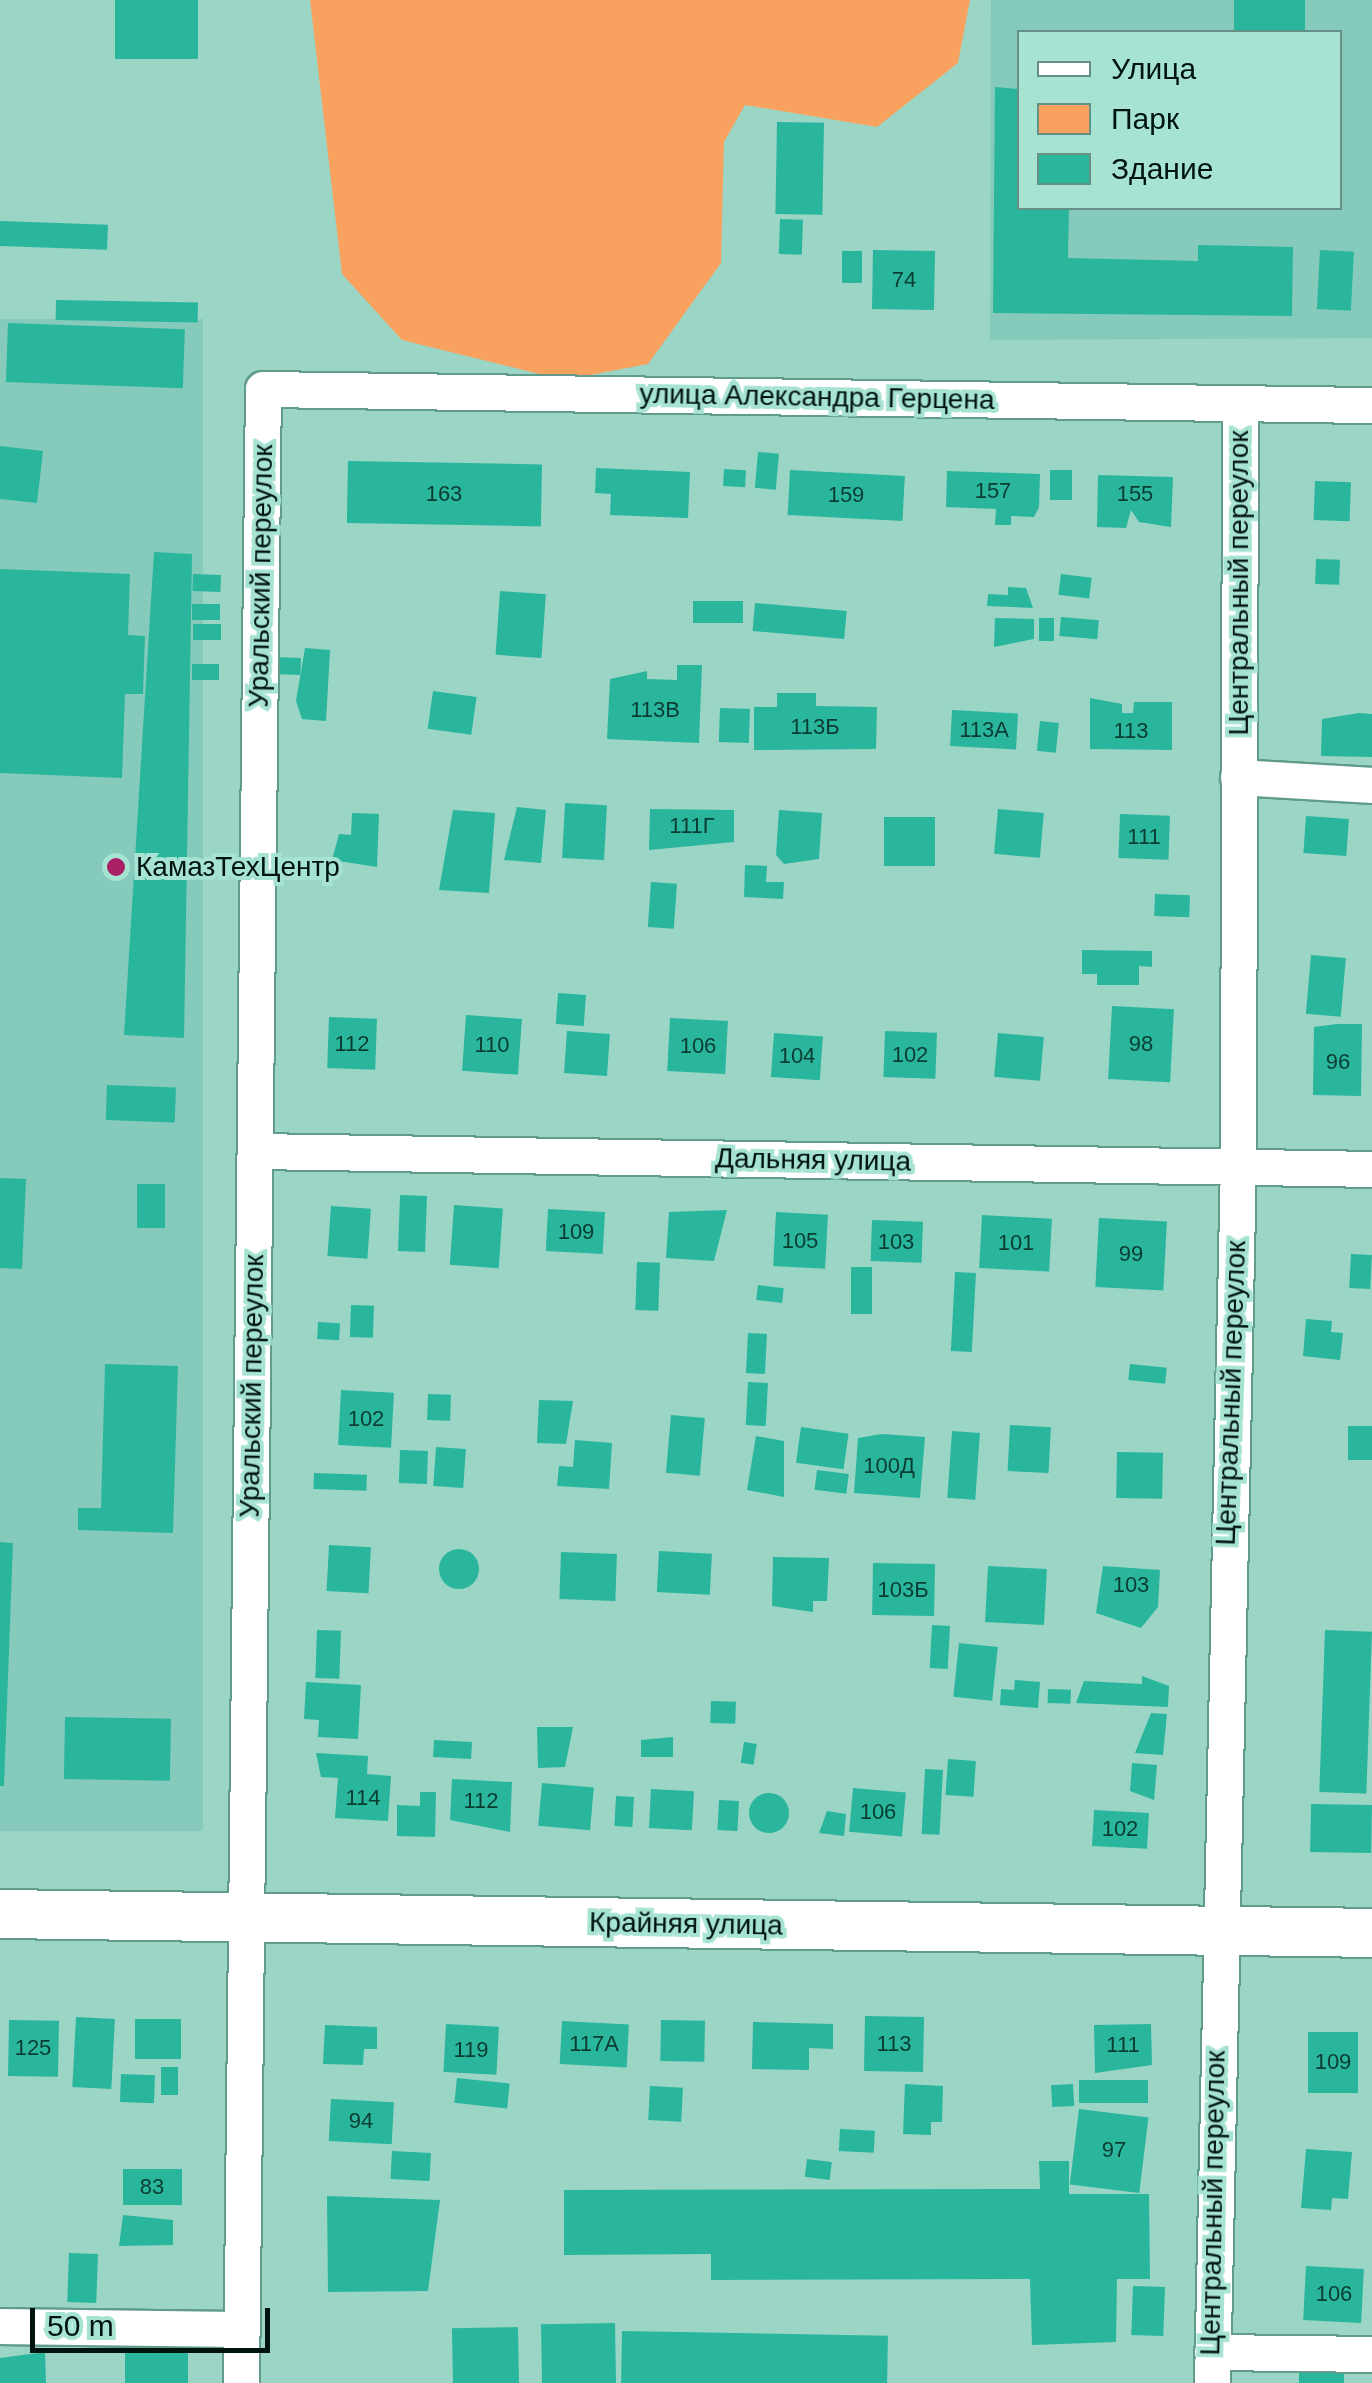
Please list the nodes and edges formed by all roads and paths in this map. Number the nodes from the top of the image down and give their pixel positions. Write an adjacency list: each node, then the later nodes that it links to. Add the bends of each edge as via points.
1 (263, 389): 2 (street, улица Александра Герцена); 6 (street, Уральский переулок)
2 (1240, 404): 3 (street, улица Александра Герцена); 4 (street, Центральный переулок)
3 (1372, 405)
4 (1238, 777): 5 (street); 7 (street, Центральный переулок)
5 (1372, 786)
6 (255, 1151): 7 (street, Дальняя улица); 10 (street, Уральский переулок)
7 (1238, 1166): 8 (street, Дальняя улица); 11 (street, Центральный переулок)
8 (1372, 1169)
9 (0, 1914): 10 (main road, Крайняя улица)
10 (246, 1918): 11 (main road, Крайняя улица); 14 (street, Уральский переулок)
11 (1216, 1931): 12 (main road, Крайняя улица); 16 (street, Центральный переулок)
12 (1372, 1933)
13 (0, 2326): 14 (street)
14 (242, 2329): 17 (street, Уральский переулок)
15 (1372, 2354): 16 (street)
16 (1212, 2367)
17 (241, 2383)

